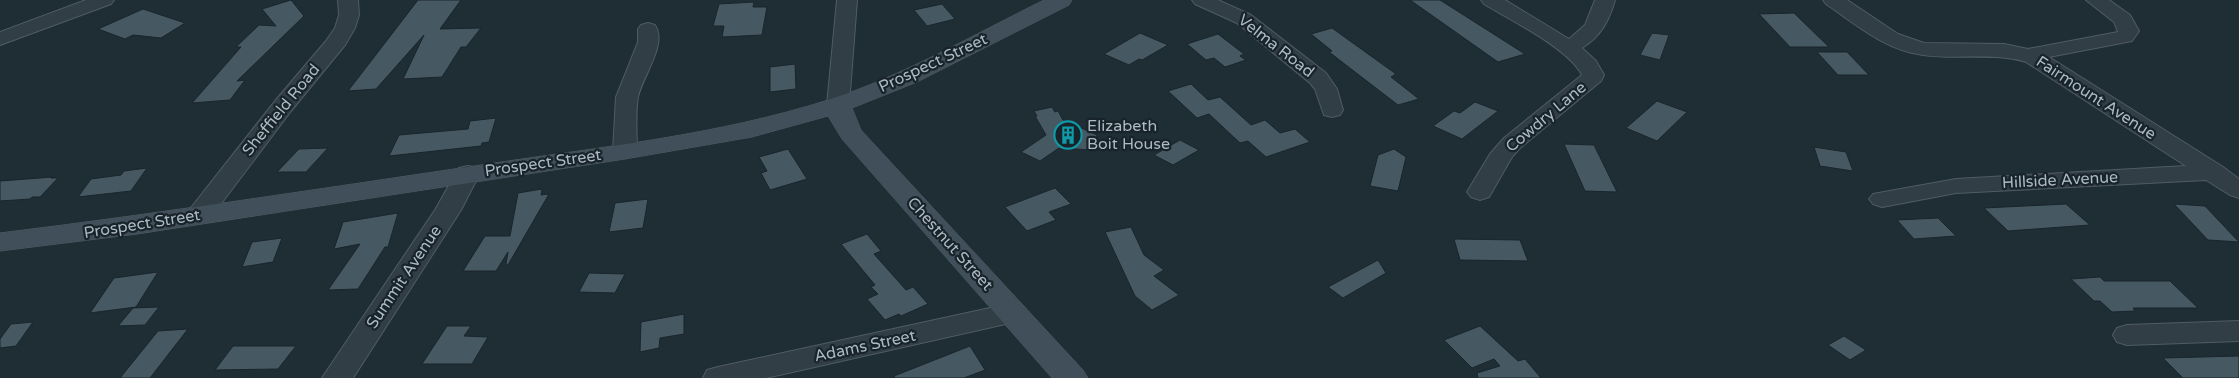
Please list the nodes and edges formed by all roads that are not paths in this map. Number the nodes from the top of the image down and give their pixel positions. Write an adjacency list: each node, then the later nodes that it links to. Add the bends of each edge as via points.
1 (104, 0): 10 (street)
2 (348, 0): 25 (street, Sheffield Road, via 350,15 334,45)
3 (847, 0): 16 (street)
4 (1061, 0): 16 (main road, Prospect Street, via 908,77)
5 (1202, 0): 17 (street, Velma Road, via 1244,19 1318,78 1326,88)
6 (1491, 0): 14 (street)
7 (1605, 0): 14 (street, via 1594,30)
8 (1833, 0): 15 (street, Fairmount Avenue, via 1908,46)
9 (2096, 0): 15 (street, via 2126,23 2129,31 2125,37)
10 (38, 24): 11 (street); 13 (street)
11 (0, 28)
12 (648, 30): 18 (street, via 650,42 627,96)
13 (0, 39)
14 (1568, 48): 23 (street, Cowdry Lane, via 1588,65 1592,77 1512,143)
15 (2028, 55): 20 (street, Fairmount Avenue)
16 (838, 105): 18 (main road, Prospect Street, via 752,129); 27 (main road, Chestnut Street, via 851,134)
17 (1332, 110)
18 (625, 151): 21 (main road, Prospect Street)
19 (2239, 171): 20 (street, Hillside Avenue)
20 (2210, 172): 22 (street, Fairmount Avenue); 24 (street, Hillside Avenue, via 1956,186)
21 (468, 173): 25 (main road, Prospect Street); 30 (street, Summit Avenue, via 448,210)
22 (2239, 190)
23 (1480, 192)
24 (1882, 199)
25 (199, 216): 26 (main road, Prospect Street, via 81,234)
26 (0, 242)
27 (1013, 314): 31 (street, Adams Street); 32 (main road, Chestnut Street)
28 (2239, 331): 29 (street)
29 (2127, 335)
30 (337, 378)
31 (718, 378)
32 (1072, 378)

